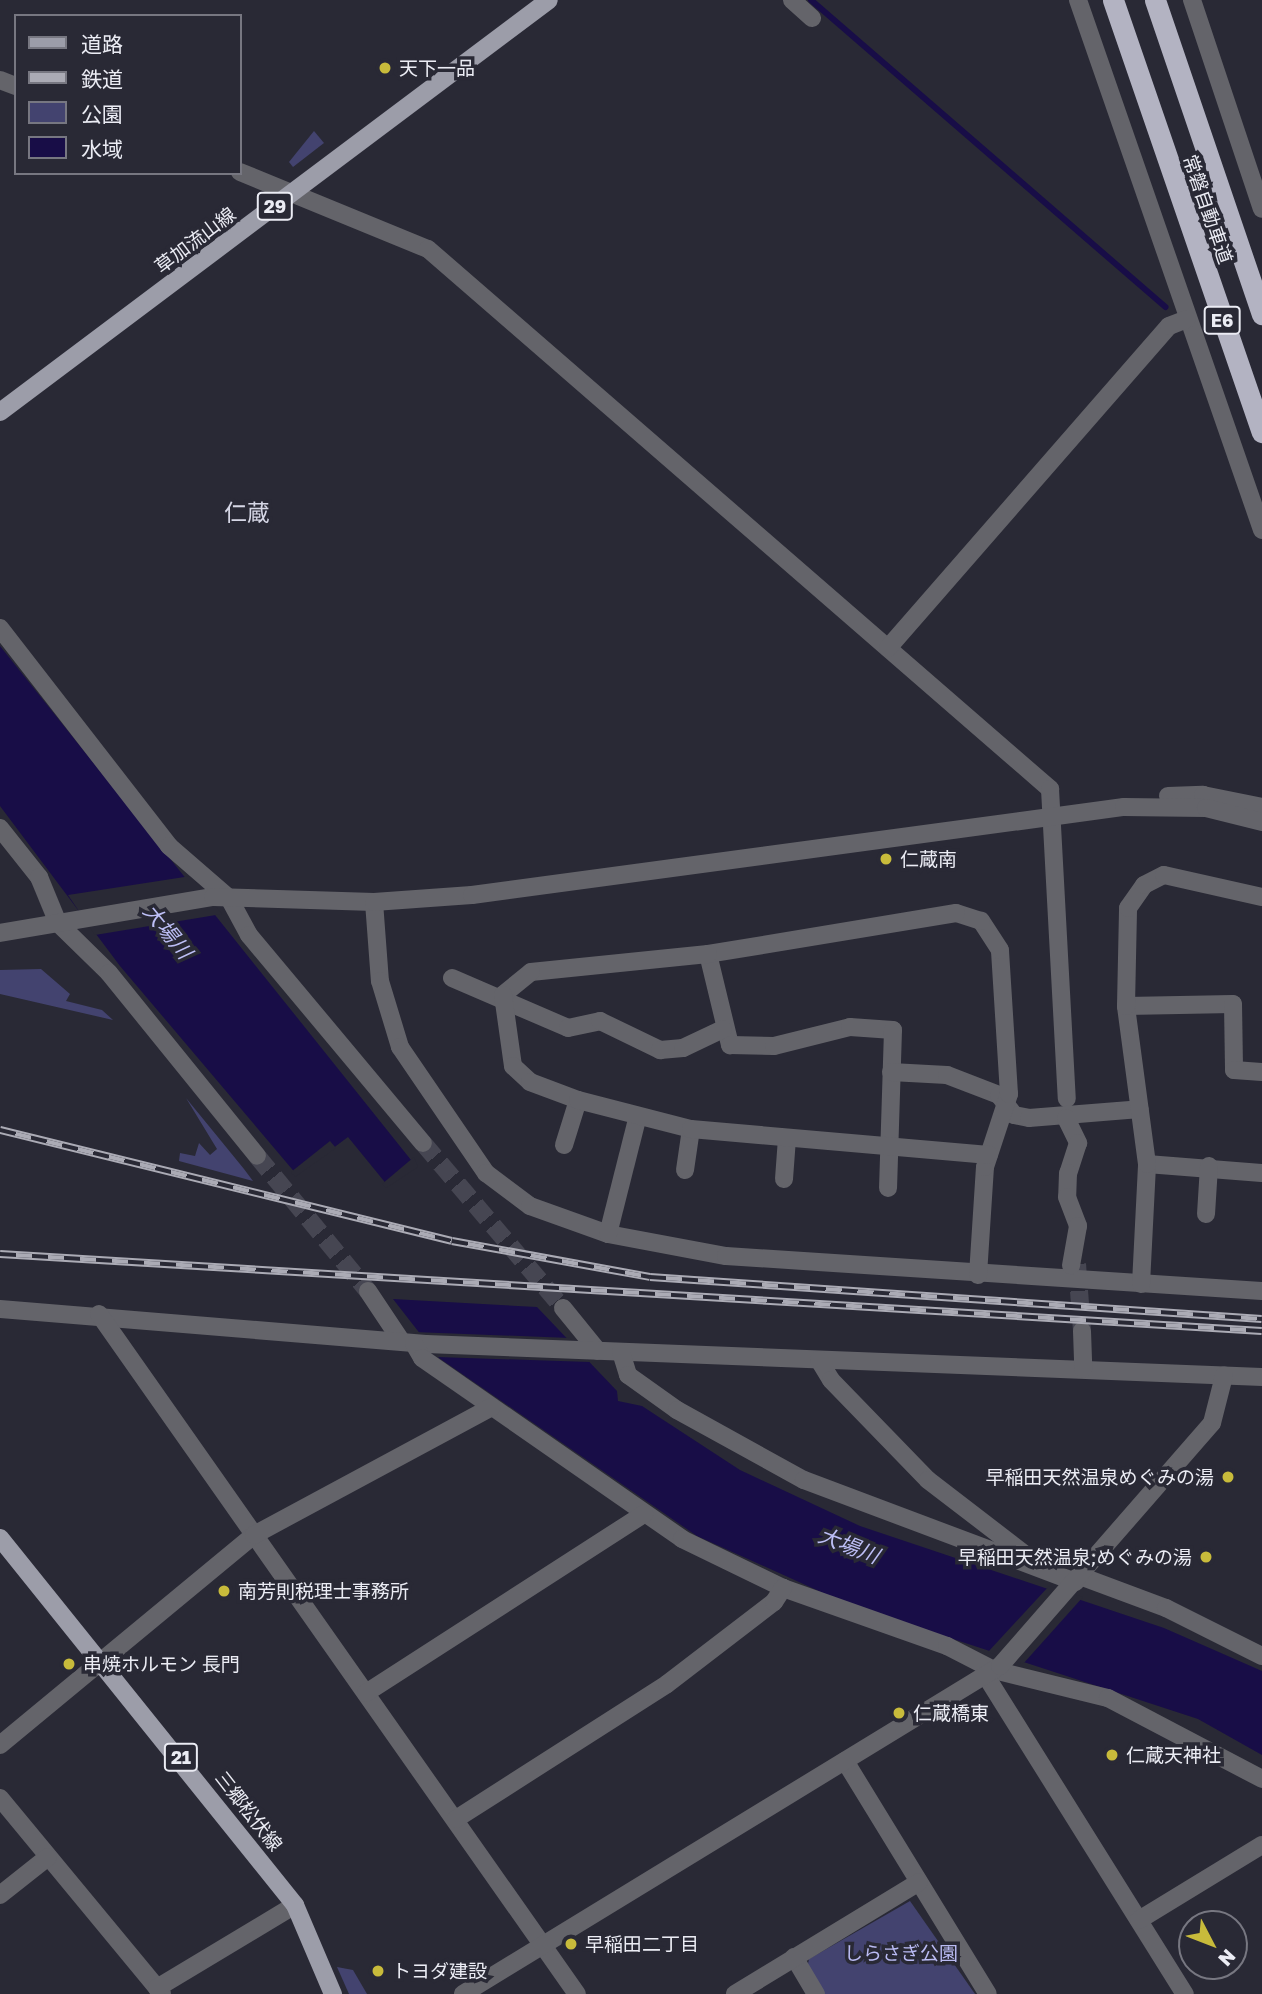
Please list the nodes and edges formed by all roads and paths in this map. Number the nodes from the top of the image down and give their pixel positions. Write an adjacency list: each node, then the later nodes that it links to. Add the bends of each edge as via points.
1 (550, 0): 9 (main road, 草加流山線 / 29)
2 (792, 0): 7 (street)
3 (1079, 0): 12 (street)
4 (1113, 0): 14 (highway, 常磐自動車道 / E6)
5 (1155, 0): 11 (highway, 常磐自動車道 / E6)
6 (1192, 0): 10 (street)
7 (812, 18)
8 (242, 173): 9 (street)
9 (290, 194): 13 (main road, 草加流山線 / 29); 17 (street, via 428,249)
10 (1262, 209)
11 (1262, 314)
12 (1187, 319): 15 (street); 17 (street, via 1169,326)
13 (0, 412)
14 (1262, 432)
15 (1262, 530)
16 (0, 628): 24 (street, via 169,846)
17 (888, 648): 20 (street, via 1026,765 1050,789)
18 (1256, 804): 19 (street, via 1179,795)
19 (1124, 807): 20 (street); 21 (street, via 1206,808)
20 (1056, 815): 25 (street, via 519,889); 37 (street)
21 (1262, 822)
22 (0, 828): 26 (street, via 39,877)
23 (1262, 897): 31 (street, via 1177,875 1144,885 1128,908)
24 (221, 898): 25 (street); 26 (street); 42 (street)
25 (374, 902): 54 (street, via 384,1003 400,1047 436,1108 508,1192 553,1217)
26 (58, 923): 27 (street); 46 (street, via 109,973)
27 (0, 933)
28 (708, 954): 30 (street, via 531,972 519,976); 32 (street); 36 (street, via 868,925 971,915 998,941)
29 (452, 978): 30 (street)
30 (502, 1001): 32 (street, via 568,1028 586,1021 615,1025 638,1045 660,1050 683,1048); 35 (street, via 513,1066 530,1082)
31 (1126, 1006): 34 (street, via 1233,1004 1234,1070); 38 (street)
32 (723, 1029): 33 (street, via 738,1049 795,1042 829,1030 893,1030)
33 (891, 1072): 36 (street, via 947,1075 999,1095); 44 (street)
34 (1262, 1072)
35 (578, 1100): 39 (street); 43 (street)
36 (1007, 1107): 37 (street, via 1029,1118); 45 (street)
37 (1066, 1109): 38 (street); 55 (street, via 1078,1143 1068,1173 1067,1197 1078,1226)
38 (1140, 1110): 47 (street)
39 (637, 1119): 40 (street); 54 (street)
40 (691, 1129): 41 (street); 49 (street)
41 (787, 1138): 44 (street); 51 (street)
42 (423, 1143)
43 (564, 1144)
44 (888, 1146): 45 (street); 52 (street)
45 (989, 1155): 56 (street)
46 (257, 1156)
47 (1147, 1164): 48 (street); 57 (street)
48 (1209, 1166): 50 (street); 53 (street)
49 (685, 1170)
50 (1262, 1173)
51 (784, 1179)
52 (888, 1188)
53 (1206, 1214)
54 (608, 1234): 56 (street, via 726,1256)
55 (1071, 1265)
56 (978, 1275): 57 (street)
57 (1142, 1284): 58 (street)
58 (1262, 1291)
59 (368, 1292): 64 (street)
60 (563, 1308): 65 (street)
61 (0, 1309): 62 (street)
62 (99, 1314): 64 (street); 73 (street)
63 (1082, 1331): 68 (street)
64 (414, 1343): 65 (street); 71 (street, via 422,1358)
65 (589, 1350): 66 (street)
66 (621, 1352): 67 (street); 75 (street, via 628,1375 769,1462)
67 (819, 1360): 68 (street); 75 (street, via 831,1380 928,1480)
68 (1083, 1369): 69 (street)
69 (1224, 1376): 70 (street); 76 (street, via 1212,1423)
70 (1262, 1377)
71 (492, 1407): 72 (street); 73 (street)
72 (644, 1514): 77 (street); 81 (street)
73 (254, 1535): 79 (street); 81 (street)
74 (0, 1538): 79 (main road, 三郷松伏線 / 21)
75 (1037, 1566): 76 (street)
76 (1075, 1582): 78 (street, via 1166,1608); 80 (street)
77 (783, 1588): 80 (street, via 947,1646); 86 (street, via 774,1602 667,1684)
78 (1262, 1656)
79 (103, 1661): 82 (street); 91 (main road, 三郷松伏線 / 21)
80 (995, 1669): 83 (street); 84 (street, via 1108,1698); 92 (street)
81 (366, 1693): 86 (street)
82 (0, 1745)
83 (845, 1761): 89 (street); 93 (street)
84 (1262, 1779)
85 (0, 1798): 88 (street)
86 (456, 1819): 93 (street)
87 (1262, 1845): 92 (street)
88 (48, 1857): 90 (street); 95 (street)
89 (919, 1882): 94 (street); 101 (street)
90 (0, 1895)
91 (295, 1905): 95 (street); 96 (main road, 三郷松伏線 / 21)
92 (1139, 1920): 102 (street)
93 (544, 1944): 97 (street); 98 (street)
94 (794, 1957): 99 (street); 100 (street)
95 (158, 1991)
96 (333, 1994)
97 (463, 1994)
98 (577, 1994)
99 (734, 1994)
100 (816, 1994)
101 (988, 1994)
102 (1184, 1994)

